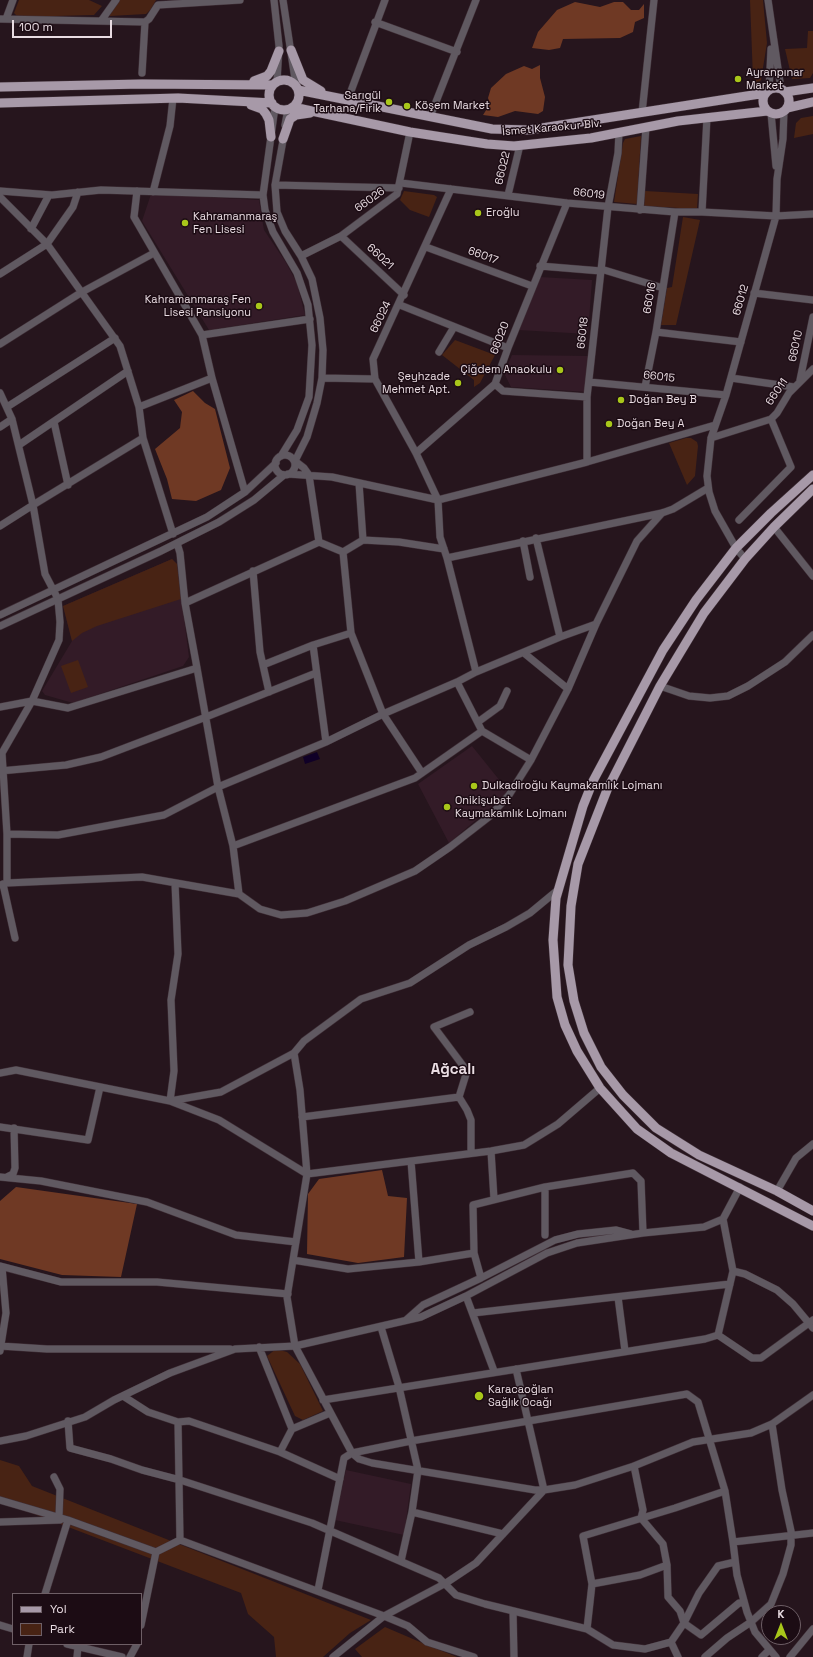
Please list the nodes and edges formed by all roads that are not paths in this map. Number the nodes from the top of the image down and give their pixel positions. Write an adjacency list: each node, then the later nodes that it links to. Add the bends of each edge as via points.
1 (13, 0): 10 (street)
2 (116, 0): 11 (street)
3 (240, 0): 12 (street, via 158,5)
4 (274, 0): 16 (street)
5 (283, 0): 15 (street)
6 (385, 0): 13 (street)
7 (476, 0): 17 (street)
8 (654, 0): 36 (street)
9 (768, 0): 14 (street)
10 (3, 19): 11 (street)
11 (101, 20): 12 (street)
12 (145, 22): 18 (street)
13 (376, 22): 17 (street); 28 (street)
14 (772, 35): 24 (street); 25 (street)
15 (291, 50): 22 (street); 26 (main road, via 303,80)
16 (279, 51): 19 (street); 20 (main road, via 268,76)
17 (457, 52): 39 (street)
18 (142, 73)
19 (275, 83): 20 (main road); 22 (main road, via 287,81); 32 (main road, via 269,94)
20 (241, 84): 21 (main road)
21 (0, 87)
22 (297, 88): 26 (main road, İsmet Karaokur Blv.); 33 (main road, via 298,99)
23 (813, 88): 25 (main road)
24 (768, 91): 25 (main road); 35 (main road, via 763,104); 36 (main road, İsmet Karaokur Blv.)
25 (783, 91): 34 (main road, via 788,99)
26 (329, 95): 28 (main road, İsmet Karaokur Blv.)
27 (173, 98): 29 (main road); 31 (main road); 53 (street, via 170,126)
28 (348, 99): 39 (main road, İsmet Karaokur Blv.)
29 (242, 102): 32 (main road); 43 (main road, via 262,109 269,120)
30 (813, 102): 34 (main road)
31 (0, 103)
32 (273, 105): 33 (main road, via 284,110); 43 (street)
33 (290, 108): 37 (main road, İsmet Karaokur Blv.); 44 (street)
34 (785, 110): 35 (main road, via 775,114); 46 (street, 66012)
35 (769, 112): 38 (main road, İsmet Karaokur Blv.); 46 (street, 66012)
36 (642, 113): 39 (main road, İsmet Karaokur Blv., via 530,130 492,129)
37 (324, 114): 41 (main road, İsmet Karaokur Blv.); 44 (main road, via 296,115 290,120)
38 (707, 117): 40 (main road, İsmet Karaokur Blv.); 62 (street)
39 (430, 118)
40 (646, 127): 42 (main road, İsmet Karaokur Blv.); 60 (street)
41 (410, 132): 45 (main road, İsmet Karaokur Blv., via 488,144); 48 (street)
42 (619, 132): 45 (main road, İsmet Karaokur Blv., via 591,138); 59 (street, 66018, via 618,153)
43 (271, 137): 54 (street)
44 (283, 139): 47 (street)
45 (520, 145): 56 (street, 66022)
46 (777, 179): 64 (street, 66012)
47 (275, 184): 48 (street, 66019); 70 (street, via 277,212 285,231)
48 (400, 185): 49 (street, 66019); 66 (street, 66026, via 397,194)
49 (451, 189): 56 (street, 66019); 68 (street, 66024)
50 (0, 191): 55 (street)
51 (137, 191): 52 (street); 53 (street); 69 (street, via 134,217)
52 (78, 192): 55 (street); 67 (street, via 72,207)
53 (153, 192): 54 (street)
54 (263, 194): 82 (street, via 269,222 297,273)
55 (49, 195): 65 (street)
56 (508, 195): 58 (street, 66019)
57 (0, 197): 65 (street)
58 (567, 203): 59 (street, 66019); 71 (street, 66020)
59 (608, 207): 60 (street, 66019); 72 (street, 66018)
60 (640, 210): 61 (street, 66019)
61 (675, 212): 62 (street, 66019); 75 (street, 66016)
62 (702, 212): 64 (street, 66019)
63 (813, 214): 64 (street, 66019)
64 (776, 216): 77 (street, 66012)
65 (32, 229): 67 (street)
66 (341, 236): 70 (street, 66026); 78 (street, 66021)
67 (47, 244): 73 (street); 76 (street)
68 (426, 247): 74 (street, 66017); 78 (street, 66024)
69 (154, 253): 76 (street); 85 (street)
70 (301, 256): 94 (street, via 317,296 323,350)
71 (540, 266): 72 (street); 74 (street, 66020)
72 (601, 270): 75 (street); 98 (street, 66018)
73 (0, 274)
74 (532, 286): 89 (street, 66020)
75 (664, 288): 84 (street, 66016)
76 (82, 292): 86 (street); 88 (street)
77 (754, 293): 79 (street); 87 (street, 66012)
78 (404, 295): 80 (street, 66024)
79 (813, 300)
80 (400, 305): 83 (street); 96 (street, 66024, via 374,359)
81 (813, 317): 97 (street, 66010)
82 (310, 319): 85 (street); 116 (street, via 312,345 309,397 297,430)
83 (454, 327): 89 (street); 90 (street)
84 (656, 332): 87 (street); 100 (street, 66016)
85 (202, 335): 93 (street)
86 (115, 338): 92 (street); 105 (street)
87 (741, 342): 95 (street, 66012)
88 (0, 344)
89 (508, 348): 99 (street, 66020)
90 (439, 352)
91 (813, 369): 97 (street, 66011)
92 (128, 371): 106 (street); 109 (street)
93 (212, 378): 106 (street); 127 (street)
94 (322, 378): 96 (street); 117 (street, via 307,437)
95 (731, 378): 101 (street); 103 (street, 66012)
96 (375, 379): 115 (street, 66024)
97 (800, 380): 101 (street, 66011)
98 (589, 382): 100 (street, 66015); 104 (street, 66018)
99 (495, 384): 104 (street, via 503,391); 115 (street, 66020)
100 (644, 387): 103 (street, 66015)
101 (794, 387): 108 (street, 66011)
102 (0, 393): 105 (street)
103 (726, 395): 110 (street, 66012)
104 (587, 396): 118 (street, 66018)
105 (7, 407): 107 (street)
106 (139, 407): 112 (street)
107 (12, 419): 111 (street); 114 (street)
108 (771, 419): 113 (street, 66011); 131 (street, via 791,467)
109 (54, 422): 114 (street); 124 (street)
110 (715, 425): 113 (street, 66012); 118 (street)
111 (0, 427)
112 (144, 438): 124 (street); 134 (street)
113 (712, 438): 125 (street, 66012, via 706,476)
114 (20, 445): 129 (street)
115 (416, 453): 128 (street, 66024)
116 (281, 456): 117 (street, via 288,455); 119 (street)
117 (295, 462): 120 (street, via 295,468); 121 (street)
118 (587, 462): 128 (street)
119 (276, 463): 120 (street, via 278,472); 127 (street)
120 (286, 474): 121 (street); 139 (street, via 254,500 219,522)
121 (309, 475): 123 (street); 138 (street)
122 (813, 475): 140 (main road)
123 (359, 483): 128 (street); 136 (street)
124 (68, 485): 129 (street)
125 (708, 488): 130 (street); 140 (street, 66012, via 715,512)
126 (813, 488): 133 (main road)
127 (245, 492): 134 (street, via 207,517)
128 (438, 500): 141 (street, via 440,537)
129 (33, 505): 132 (street); 148 (street, via 45,574)
130 (662, 513): 135 (street); 152 (street, via 637,541)
131 (739, 520)
132 (0, 526)
133 (774, 527): 144 (main road); 146 (street)
134 (173, 534): 148 (street)
135 (536, 538): 137 (street); 156 (street)
136 (363, 540): 141 (street); 142 (street)
137 (523, 541): 143 (street); 147 (street)
138 (319, 542): 142 (street); 145 (street)
139 (177, 543): 149 (street); 150 (street)
140 (736, 548): 144 (street, 66012); 183 (main road, via 696,600 663,650 593,781)
141 (444, 549): 143 (street)
142 (343, 552): 154 (street)
143 (447, 558): 161 (street)
144 (745, 559): 164 (main road, via 704,613)
145 (253, 571): 150 (street); 159 (street)
146 (813, 576)
147 (530, 577)
148 (54, 589): 149 (street); 151 (street)
149 (58, 599): 153 (street); 168 (street, via 59,640)
150 (185, 602): 160 (street)
151 (0, 615)
152 (596, 624): 156 (street); 165 (street)
153 (0, 626)
154 (352, 633): 157 (street); 170 (street)
155 (813, 635): 164 (street, via 785,662 728,696 689,696)
156 (560, 637): 158 (street)
157 (313, 645): 159 (street); 162 (street)
158 (524, 653): 161 (street); 165 (street)
159 (263, 665): 167 (street)
160 (197, 668): 168 (street, via 68,708); 171 (street)
161 (476, 672): 163 (street)
162 (316, 673): 167 (street); 174 (street)
163 (456, 682): 170 (street); 172 (street)
164 (660, 686): 204 (main road, via 607,790 578,864 571,906 568,966 574,1001 584,1033 601,1067 622,1096 656,1128 699,1155)
165 (568, 689): 175 (street)
166 (507, 691): 172 (street, via 500,706)
167 (269, 692): 171 (street)
168 (32, 701): 169 (street); 176 (street, via 2,753)
169 (0, 707)
170 (383, 714): 174 (street); 177 (street)
171 (206, 718): 176 (street, via 101,757 66,765); 178 (street)
172 (478, 722): 173 (street)
173 (482, 731): 175 (street); 177 (street)
174 (326, 742): 178 (street)
175 (532, 760): 184 (street, via 509,795 490,816 415,871 345,901 307,913 281,915 260,909)
176 (1, 770): 179 (street)
177 (422, 773): 180 (street, via 415,778)
178 (218, 787): 179 (street, via 164,815 58,835); 180 (street)
179 (7, 834): 182 (street)
180 (234, 846): 184 (street)
181 (175, 883): 182 (street, via 142,877); 184 (street); 192 (street, via 178,954 171,1000 174,1071)
182 (3, 884): 185 (street)
183 (559, 888): 187 (street, via 530,913 469,945 410,983 361,999 304,1041); 190 (main road, via 552,940 557,997 565,1025 577,1051)
184 (239, 894)
185 (15, 938)
186 (470, 1012): 191 (street, via 434,1027 467,1071)
187 (294, 1053): 192 (street, via 221,1092); 193 (street)
188 (0, 1072): 189 (street, via 16,1070)
189 (100, 1087): 192 (street); 195 (street, via 88,1140)
190 (600, 1088): 197 (street, via 558,1124 524,1145); 203 (main road, via 643,1133 671,1153)
191 (459, 1097): 193 (street); 198 (street, via 471,1120)
192 (170, 1101): 200 (street, via 218,1120)
193 (302, 1117): 200 (street)
194 (0, 1126): 195 (street)
195 (14, 1128): 201 (street, via 15,1168 13,1174)
196 (813, 1144): 204 (street, via 796,1158)
197 (491, 1151): 198 (street); 205 (street)
198 (470, 1153): 199 (street)
199 (411, 1161): 200 (street); 215 (street)
200 (307, 1174): 212 (street)
201 (3, 1177): 212 (street, via 147,1202 236,1235)
202 (545, 1187): 205 (street); 209 (street, via 633,1173 641,1181); 211 (street)
203 (740, 1188): 207 (street); 208 (main road)
204 (777, 1191): 206 (main road)
205 (494, 1199): 213 (street, via 473,1205)
206 (813, 1211)
207 (723, 1219): 209 (street, via 704,1227); 217 (street)
208 (813, 1226)
209 (643, 1233): 210 (street)
210 (634, 1234): 218 (street, via 616,1230 578,1234 555,1240); 221 (street, via 577,1243 547,1253)
211 (545, 1235)
212 (296, 1242): 214 (street)
213 (474, 1253): 215 (street); 218 (street)
214 (293, 1260): 215 (street, via 348,1269); 220 (street)
215 (419, 1262)
216 (1, 1267): 220 (street, via 61,1282 157,1282); 230 (street, via 6,1313)
217 (733, 1271): 219 (street); 225 (street, via 746,1274 777,1290)
218 (480, 1278): 224 (street, via 423,1305)
219 (730, 1284): 222 (street); 227 (street)
220 (288, 1294): 228 (street)
221 (466, 1296): 223 (street); 224 (street, via 422,1318)
222 (618, 1297): 223 (street); 232 (street)
223 (473, 1313): 234 (street)
224 (406, 1320): 226 (street)
225 (812, 1324): 227 (street, via 761,1358 752,1358)
226 (381, 1327): 228 (street); 235 (street)
227 (718, 1335): 232 (street)
228 (295, 1346): 229 (street); 238 (street)
229 (259, 1347): 231 (street); 244 (street)
230 (1, 1348): 231 (street)
231 (235, 1349): 237 (street, via 170,1373)
232 (625, 1351): 233 (street)
233 (516, 1369): 234 (street); 241 (street)
234 (494, 1372): 235 (street)
235 (399, 1388): 238 (street); 247 (street)
236 (813, 1395): 243 (street)
237 (123, 1396): 240 (street, via 85,1417); 242 (street, via 148,1412)
238 (323, 1400): 239 (street)
239 (330, 1413): 244 (street); 249 (street)
240 (68, 1421): 246 (street, via 26,1436); 254 (street, via 70,1448)
241 (529, 1421): 245 (street, via 687,1394 698,1402); 247 (street); 255 (street)
242 (178, 1422): 248 (street, via 189,1421); 254 (street)
243 (772, 1424): 245 (street, via 751,1433); 266 (street)
244 (292, 1429): 248 (street)
245 (710, 1438): 250 (street, via 692,1442); 256 (street)
246 (0, 1441)
247 (411, 1441): 249 (street); 251 (street)
248 (280, 1452): 253 (street)
249 (352, 1453): 251 (street, via 359,1459 372,1463); 253 (street, via 344,1458)
250 (634, 1466): 255 (street, via 575,1485); 260 (street, via 643,1510)
251 (418, 1470): 255 (street); 258 (street)
252 (54, 1477): 259 (street, via 60,1489)
253 (340, 1479): 263 (street)
254 (180, 1480): 263 (street); 267 (street)
255 (544, 1490): 265 (street)
256 (724, 1491): 260 (street); 268 (street)
257 (0, 1500): 259 (street)
258 (412, 1512): 265 (street); 270 (street)
259 (59, 1517): 261 (street)
260 (641, 1518): 272 (street, via 663,1544); 274 (street, via 583,1536)
261 (68, 1520): 262 (street); 269 (street); 276 (street)
262 (0, 1522)
263 (330, 1531): 270 (street); 275 (street)
264 (813, 1533): 266 (street)
265 (503, 1534): 273 (street, via 476,1563)
266 (791, 1537): 268 (street); 281 (street, via 783,1574 772,1604)
267 (180, 1540): 269 (street); 275 (street)
268 (733, 1542): 271 (street)
269 (156, 1552): 280 (street)
270 (401, 1561): 273 (street)
271 (736, 1562): 277 (street); 282 (street, via 718,1566 699,1593)
272 (667, 1565): 274 (street, via 640,1575); 282 (street, via 668,1598 680,1611)
273 (446, 1583): 278 (street, via 456,1595); 279 (street)
274 (592, 1584): 285 (street)
275 (318, 1590): 279 (street)
276 (45, 1593)
277 (743, 1603): 281 (street); 282 (street, via 739,1603 701,1635)
278 (513, 1611): 285 (street); 299 (street)
279 (384, 1616): 297 (street); 298 (street, via 408,1626 427,1642)
280 (142, 1620)
281 (751, 1622): 292 (street, via 755,1632); 301 (street)
282 (684, 1623): 287 (street)
283 (0, 1626): 284 (street)
284 (12, 1629)
285 (587, 1629): 287 (street, via 613,1645 645,1649)
286 (813, 1629): 304 (street)
287 (671, 1642): 300 (street)
288 (29, 1645): 293 (street)
289 (71, 1645): 291 (street)
290 (136, 1645): 296 (street)
291 (78, 1647): 294 (street); 295 (street)
292 (769, 1650): 302 (street); 303 (street)
293 (27, 1657)
294 (77, 1657)
295 (122, 1657)
296 (130, 1657)
297 (333, 1657)
298 (474, 1657)
299 (514, 1657)
300 (678, 1657)
301 (705, 1657)
302 (762, 1657)
303 (776, 1657)
304 (790, 1657)

